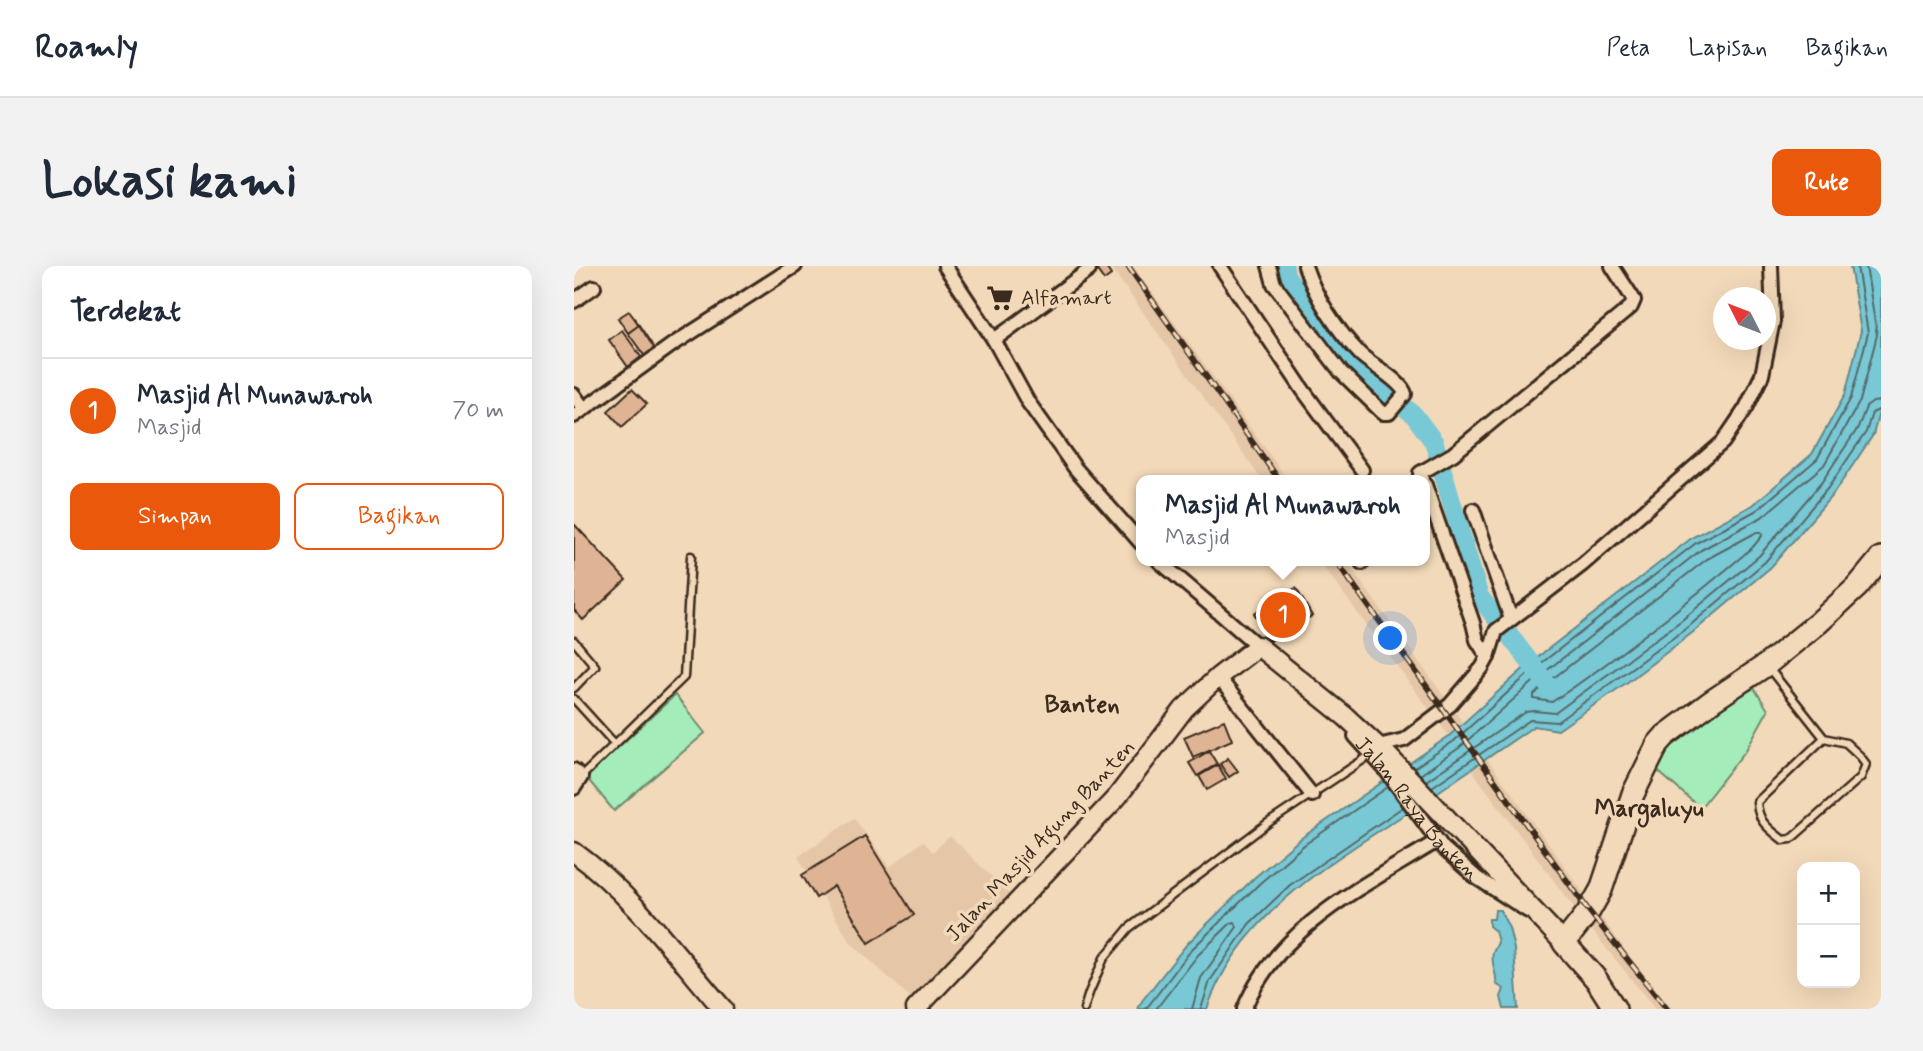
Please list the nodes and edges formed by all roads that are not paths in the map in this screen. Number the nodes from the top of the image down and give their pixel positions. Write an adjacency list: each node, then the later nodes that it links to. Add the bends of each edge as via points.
1 (795, 266): 13 (street, via 672,345)
2 (946, 266): 11 (street)
3 (1220, 266): 14 (street)
4 (1269, 266): 5 (street, via 1274,284 1341,372 1387,414 1405,394 1400,384 1352,345 1311,285)
5 (1305, 266)
6 (1612, 266): 15 (street, via 1634,300 1631,307)
7 (1771, 266): 22 (street, via 1773,321 1762,375 1723,442 1583,564)
8 (1089, 270): 11 (street)
9 (594, 287): 10 (street)
10 (574, 301)
11 (994, 340): 18 (street, via 1028,402 1074,468)
12 (574, 395): 13 (street)
13 (579, 413)
14 (1362, 470)
15 (1425, 475)
16 (1430, 499): 25 (street, via 1477,640)
17 (1473, 510): 22 (street)
18 (1136, 537)
19 (691, 556): 31 (lane, via 684,677)
20 (1881, 558): 26 (main road, via 1857,587)
21 (1165, 566): 24 (street)
22 (1510, 620): 25 (street, via 1496,631)
23 (574, 641): 28 (lane, via 595,666)
24 (1258, 646): 27 (main road, Jalan Masjid Agung Banten); 32 (main road, Jalan Raya Banten, via 1346,717)
25 (1488, 657): 32 (street, via 1445,709 1404,740)
26 (1766, 665): 30 (lane); 39 (main road, via 1658,744 1633,794 1601,890)
27 (1218, 677): 35 (street); 41 (main road, Jalan Masjid Agung Banten, via 1184,709 1117,797)
28 (574, 688)
29 (574, 699): 31 (lane)
30 (1824, 738): 30 (lane, via 1846,743 1860,756 1866,764 1861,777 1791,839 1783,840 1758,815 1757,802)
31 (614, 743): 34 (lane)
32 (1375, 750): 33 (main road, Jalan Raya Banten); 35 (lane)
33 (1390, 766): 36 (street, Jalan Raya Banten); 38 (main road, Jalan Raya Banten, via 1442,812)
34 (577, 778)
35 (1312, 795): 42 (lane, via 1129,928 1104,958)
36 (1437, 841): 38 (street, Jalan Raya Banten, via 1477,878); 43 (street, via 1307,926 1260,975)
37 (574, 852): 40 (main road, via 632,904)
38 (1541, 918): 39 (main road, Jalan Raya Banten)
39 (1564, 943): 44 (main road, Jalan Raya Banten)
40 (723, 1009)
41 (916, 1009)
42 (1084, 1009)
43 (1244, 1009)
44 (1615, 1009)

